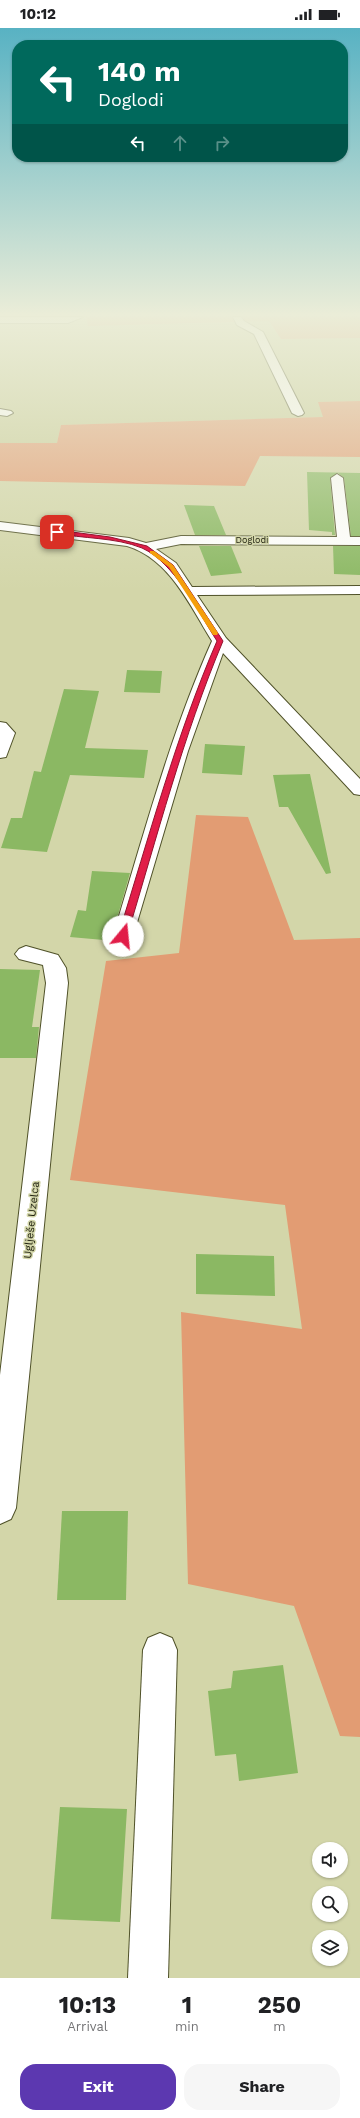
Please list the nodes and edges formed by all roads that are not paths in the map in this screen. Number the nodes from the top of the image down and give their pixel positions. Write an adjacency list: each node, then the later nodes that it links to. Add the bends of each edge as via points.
1 (296, 408): 2 (street)
2 (298, 412)
3 (338, 478): 5 (street)
4 (0, 526): 7 (street, Doglodi, via 110,539)
5 (344, 541): 6 (street, Doglodi); 7 (street, Doglodi, via 181,540)
6 (360, 541)
7 (145, 547): 9 (street, Doglodi, via 171,566)
8 (360, 590): 9 (street)
9 (188, 591): 10 (street, Doglodi)
10 (220, 641): 13 (street, Doglodi); 14 (street, via 179,751)
11 (0, 727): 12 (street, via 7,733)
12 (0, 753)
13 (360, 790)
14 (123, 936)
15 (26, 954): 16 (street, Uglješe Uzelca, via 53,961 56,966 57,983)
16 (0, 1508)
17 (160, 1650): 18 (street)
18 (148, 1978)

